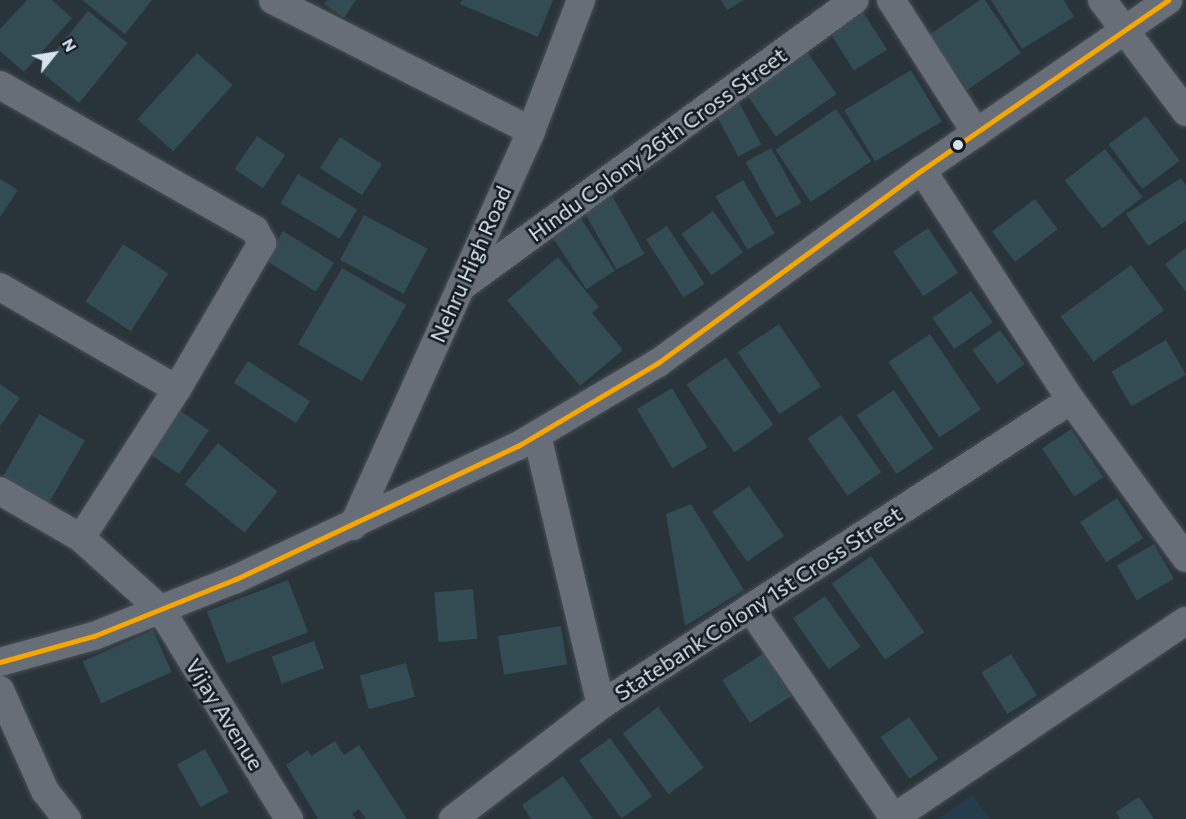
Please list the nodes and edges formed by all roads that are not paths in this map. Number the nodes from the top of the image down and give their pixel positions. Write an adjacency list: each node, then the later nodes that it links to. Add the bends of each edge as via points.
1 (273, 0): 10 (street)
2 (581, 0): 10 (street, Nehru High Road)
3 (855, 0): 14 (street, Hindu Colony 26th Cross Street)
4 (891, 0): 11 (street)
5 (1102, 0): 7 (street)
6 (1168, 0): 7 (street)
7 (1122, 32): 9 (street); 11 (street)
8 (0, 85): 15 (street, via 255,230 261,238 262,248)
9 (1186, 112)
10 (531, 131): 14 (street, Nehru High Road)
11 (976, 133): 12 (street)
12 (922, 170): 16 (street); 17 (street, via 658,363)
13 (0, 287): 15 (street)
14 (460, 288): 19 (street, Nehru High Road)
15 (177, 389): 20 (street)
16 (1071, 400): 21 (street); 22 (street, Statebank Colony 1st Cross Street)
17 (537, 435): 19 (street); 27 (street)
18 (0, 490): 20 (street, Vijay Avenue)
19 (353, 526): 23 (street)
20 (81, 538): 23 (street, Vijay Avenue)
21 (1186, 558)
22 (750, 608): 27 (street, Statebank Colony 1st Cross Street); 28 (street)
23 (161, 610): 25 (street, via 94,636); 30 (street, Vijay Avenue)
24 (1186, 621): 28 (street)
25 (0, 662)
26 (0, 690): 29 (street, via 45,791)
27 (601, 705): 31 (street, Statebank Colony 1st Cross Street)
28 (893, 818)
29 (66, 819)
30 (289, 819)
31 (453, 819)

